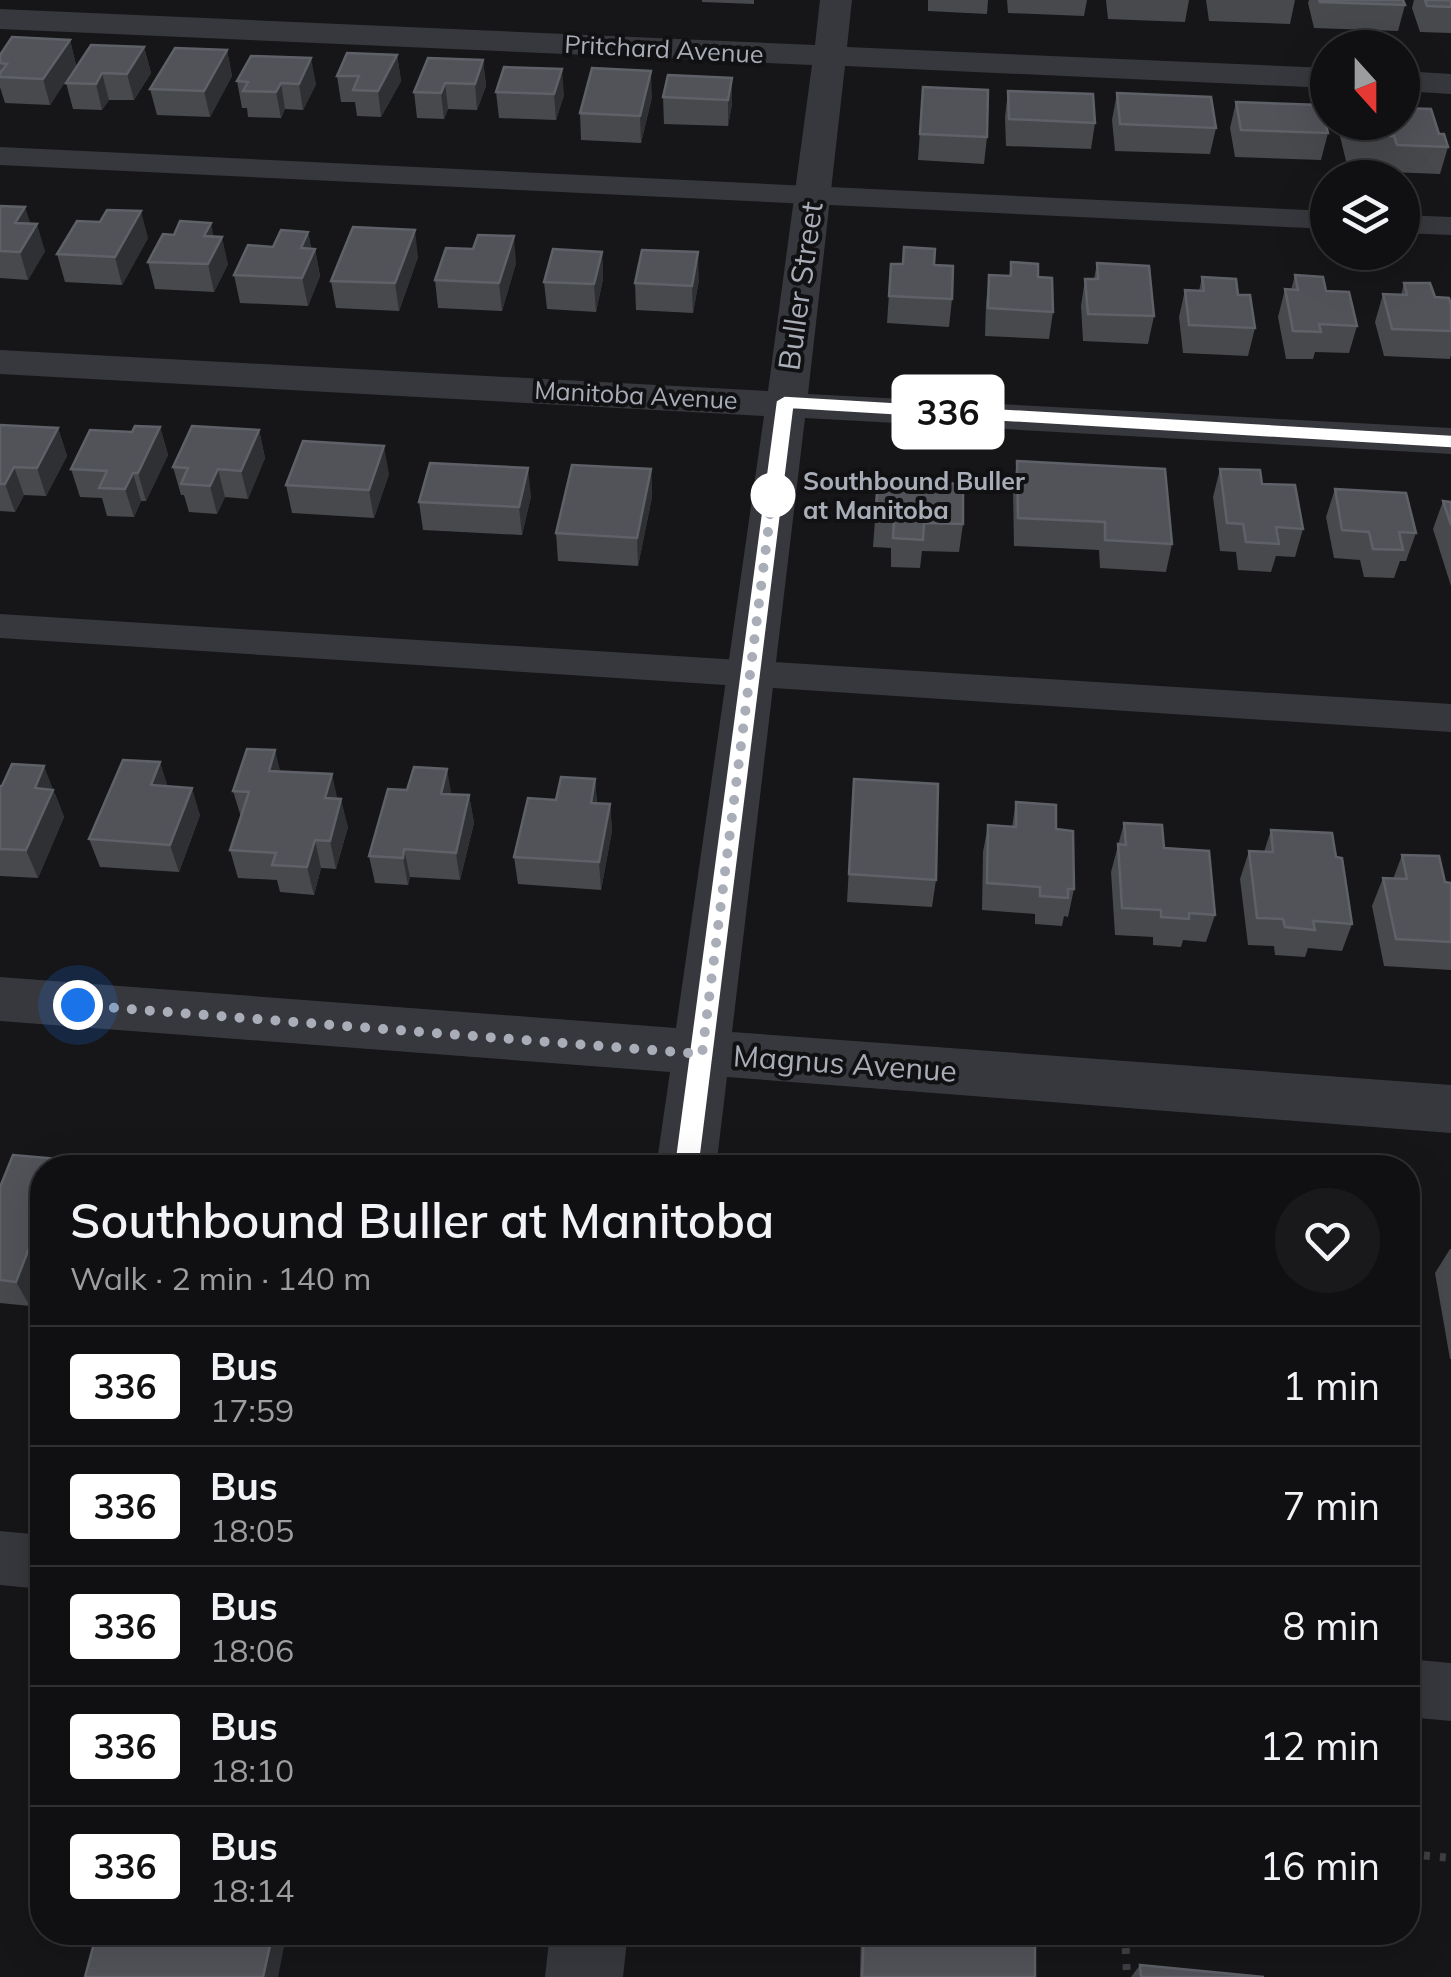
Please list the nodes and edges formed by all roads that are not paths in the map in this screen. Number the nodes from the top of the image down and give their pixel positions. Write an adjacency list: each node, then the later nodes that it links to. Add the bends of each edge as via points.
1 (836, 0): 3 (street, Buller Street)
2 (0, 20): 3 (street, Pritchard Avenue)
3 (828, 56): 4 (street, Pritchard Avenue); 8 (street, Buller Street)
4 (1310, 77)
5 (1420, 82): 6 (street)
6 (1451, 84)
7 (0, 156): 8 (lane)
8 (814, 195): 9 (lane); 13 (street, Buller Street)
9 (1310, 219)
10 (1420, 225): 11 (lane)
11 (1451, 226)
12 (0, 362): 13 (street, Manitoba Avenue)
13 (785, 402): 14 (street, Manitoba Avenue); 16 (street, Buller Street)
14 (1451, 441)
15 (0, 626): 16 (lane)
16 (750, 672): 17 (lane); 19 (street, Buller Street)
17 (1451, 718)
18 (0, 999): 19 (street, Magnus Avenue)
19 (702, 1054): 20 (street, Magnus Avenue); 21 (street, Buller Street)
20 (1451, 1109)
21 (688, 1155)
22 (0, 1558): 23 (lane)
23 (30, 1561)
24 (1420, 1689): 25 (lane)
25 (1451, 1692)
26 (588, 1945): 27 (street)
27 (584, 1977)

